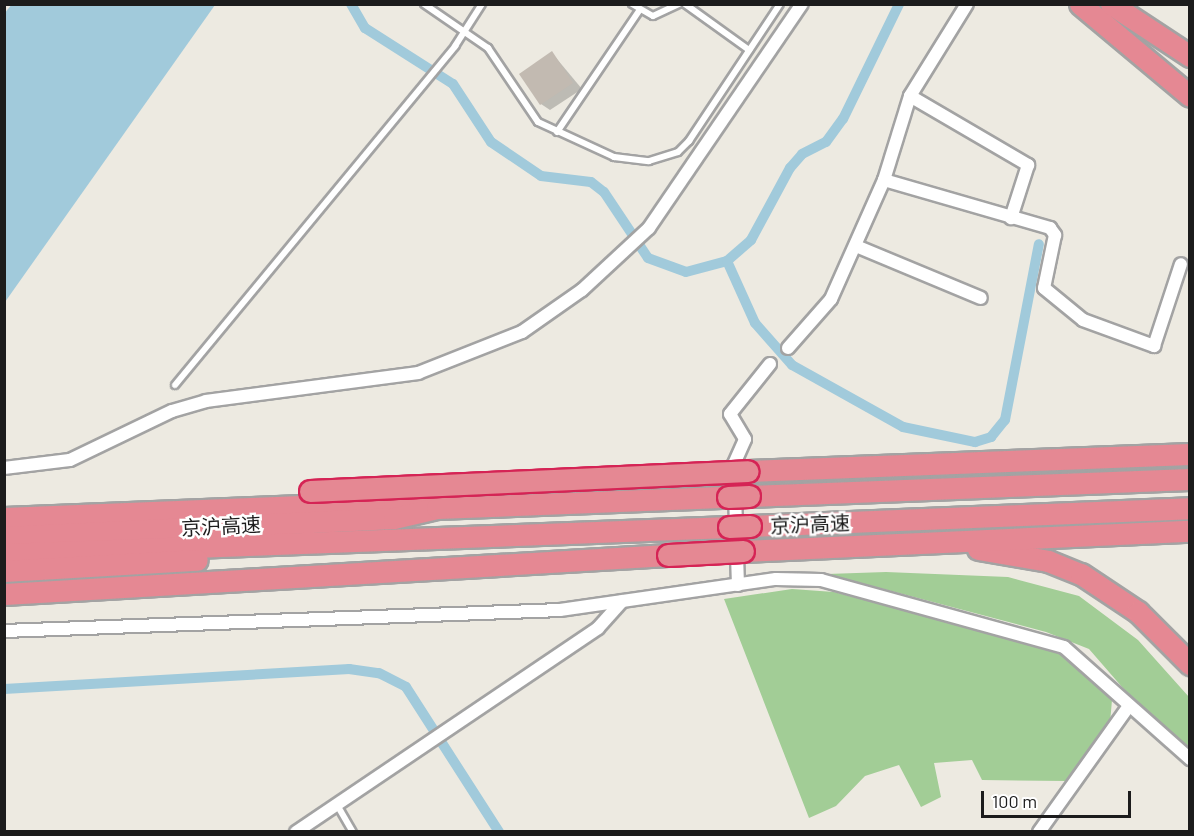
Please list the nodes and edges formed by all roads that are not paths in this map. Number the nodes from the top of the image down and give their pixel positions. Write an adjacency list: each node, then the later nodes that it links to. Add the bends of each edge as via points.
1 (424, 4): 12 (lane)
2 (482, 4): 12 (lane)
3 (632, 4): 11 (lane)
4 (679, 4): 11 (lane, via 660,15)
5 (685, 4): 13 (lane)
6 (780, 4): 13 (lane)
7 (802, 4): 27 (street, via 641,237 560,308 451,363 381,381 206,401 172,411 70,460)
8 (967, 4): 15 (street)
9 (1080, 4): 16 (highway)
10 (1112, 4): 14 (highway)
11 (639, 11): 17 (lane)
12 (465, 31): 17 (lane, via 497,58 538,122); 25 (lane)
13 (750, 50): 17 (lane, via 678,152 631,160)
14 (1190, 57)
15 (910, 96): 18 (street); 19 (street, via 1028,165)
16 (1190, 96)
17 (557, 132)
18 (884, 180): 19 (street); 20 (street)
19 (1011, 219): 21 (street, via 1054,231 1044,288 1083,320 1154,346)
20 (856, 246): 22 (street); 23 (street, via 824,310)
21 (1181, 264)
22 (981, 298)
23 (788, 348)
24 (770, 364): 39 (street, via 730,414 745,439 734,464)
25 (175, 385)
26 (1190, 454): 29 (highway, bridge)
27 (4, 468)
28 (1190, 479): 30 (highway, 京沪高速)
29 (4, 505)
30 (437, 508): 32 (highway, 京沪高速, via 394,502); 34 (highway, 京沪高速, via 394,518)
31 (1190, 508): 35 (highway, 京沪高速)
32 (4, 518)
33 (1190, 531): 36 (highway)
34 (4, 537)
35 (430, 540): 37 (highway, 京沪高速, via 389,537); 38 (highway, 京沪高速, via 389,550)
36 (963, 541): 40 (highway, bridge); 43 (highway, via 985,552 1048,561 1081,574 1138,612)
37 (4, 554)
38 (4, 571)
39 (738, 585): 41 (street); 44 (street, via 821,580 1033,636 1078,654)
40 (4, 594)
41 (622, 601): 42 (street, via 482,615); 46 (street, via 598,628)
42 (4, 631)
43 (1188, 662)
44 (1128, 707): 45 (street); 49 (street)
45 (1190, 759)
46 (336, 802): 47 (street); 48 (lane)
47 (296, 831)
48 (353, 831)
49 (1039, 831)

